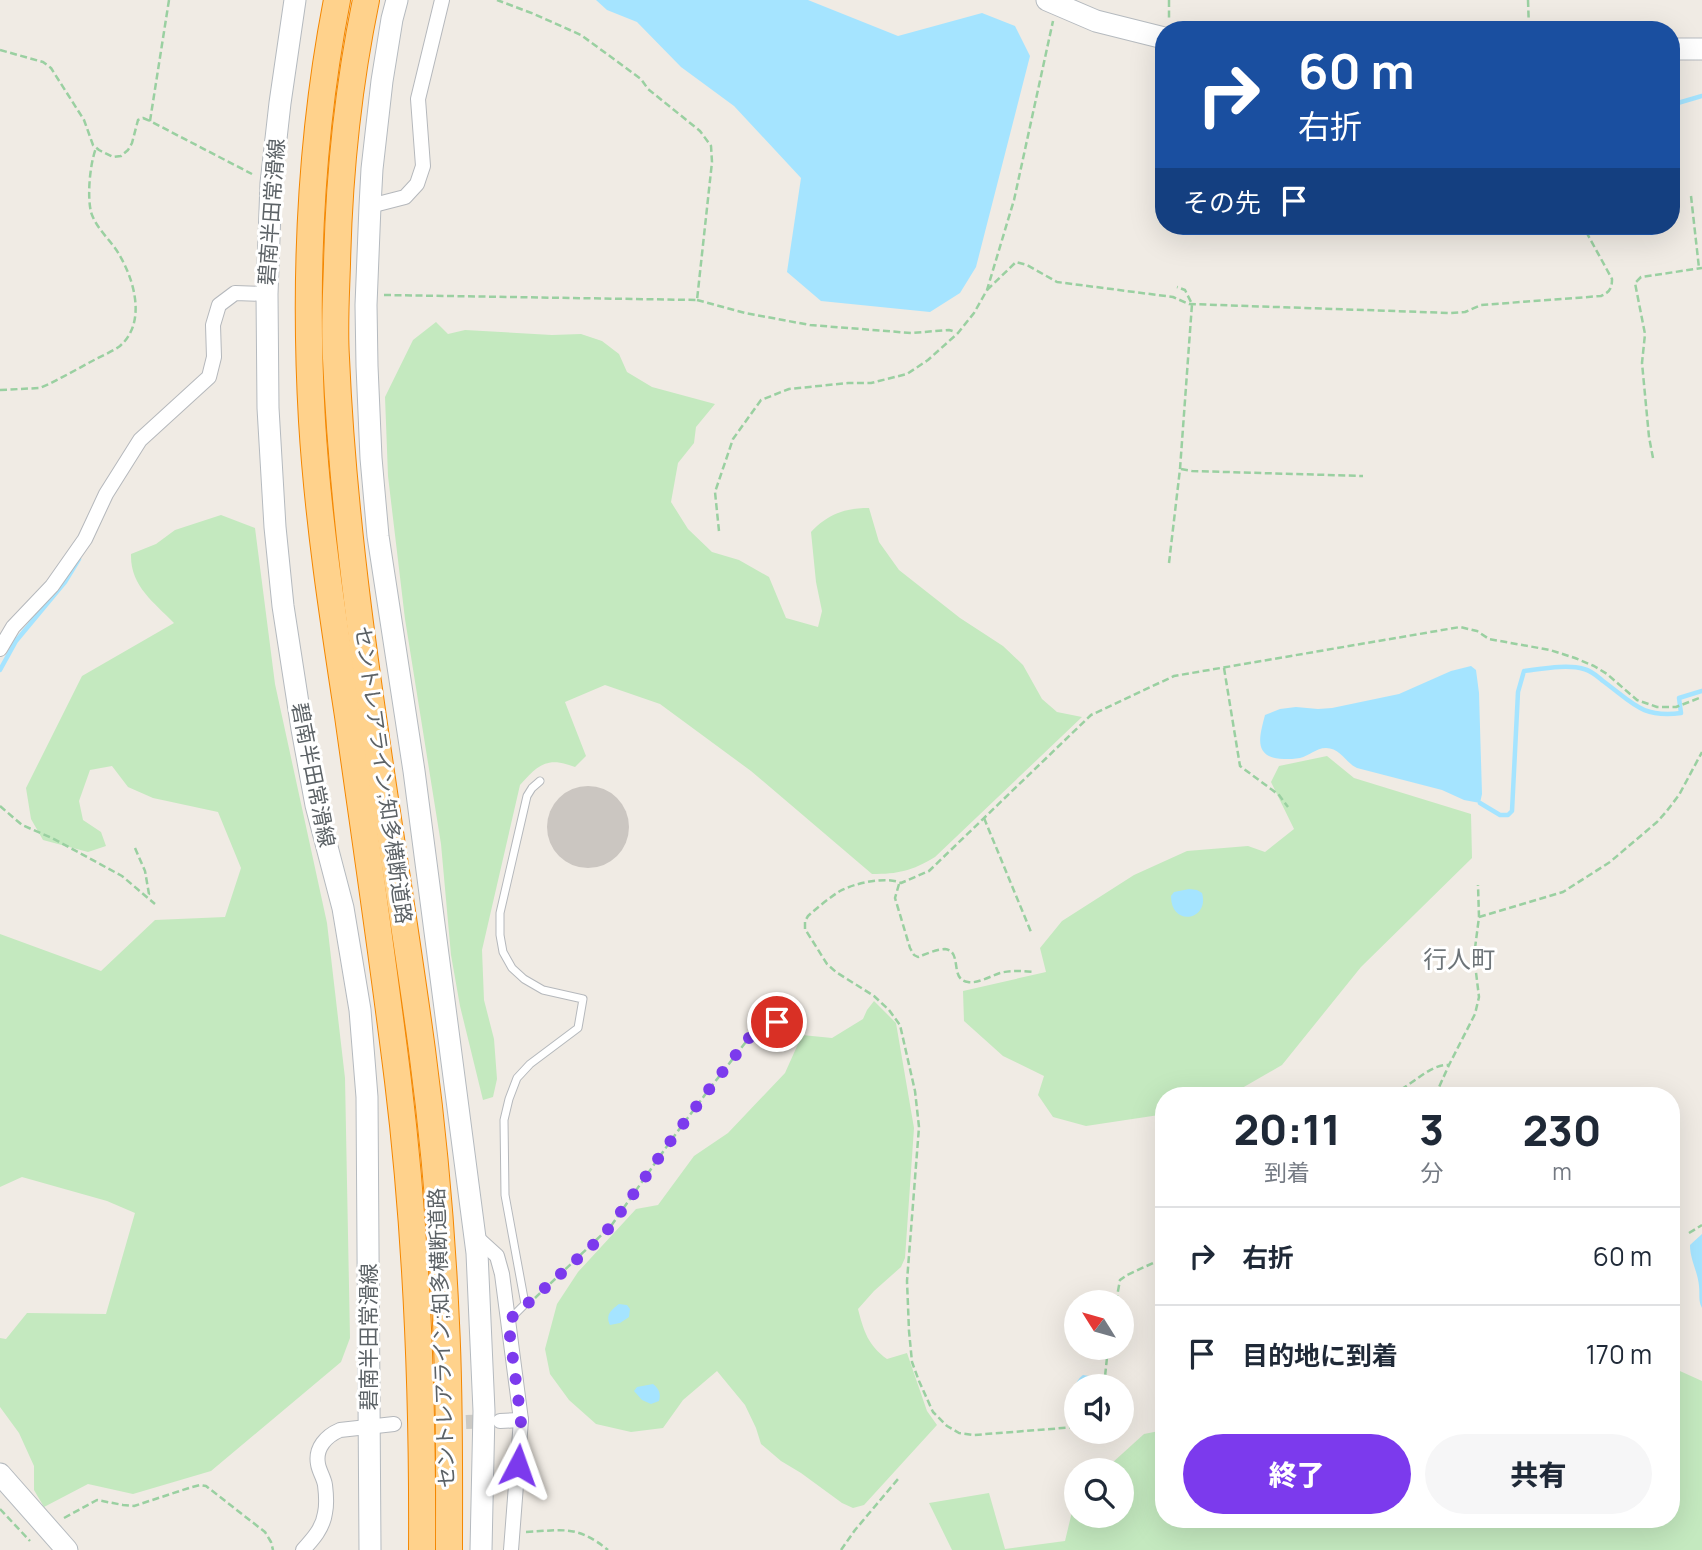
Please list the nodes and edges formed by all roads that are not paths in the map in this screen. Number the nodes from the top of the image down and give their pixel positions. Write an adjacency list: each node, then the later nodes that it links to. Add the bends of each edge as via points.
1 (295, 0): 11 (main road, 碧南半田常滑線, via 271,183)
2 (337, 0): 24 (highway, セントレアライン;知多横断道路, via 310,224 312,423 327,573 400,1097 421,1373)
3 (366, 0): 25 (highway, セントレアライン;知多横断道路, via 343,158 336,357 368,685 422,1054 440,1217 450,1440)
4 (442, 0): 10 (street, via 418,99 423,166 417,184 405,197)
5 (1052, 2): 7 (main road, via 1096,21)
6 (394, 10): 10 (main road)
7 (1155, 28)
8 (1680, 49): 9 (main road)
9 (1702, 49)
10 (370, 206): 14 (main road, via 367,366 378,536)
11 (267, 294): 12 (street, via 235,293 219,305 209,377 140,440 106,494 85,540); 19 (main road, 碧南半田常滑線, via 268,408 283,606 314,793 343,908 360,1010 367,1097)
12 (0, 649)
13 (540, 781): 15 (lane, via 527,796 500,913 503,951 524,979 543,990 583,999 578,1028 530,1064 517,1078 509,1098 504,1120 505,1195 525,1304)
14 (475, 1237): 15 (street, via 497,1256); 26 (main road, via 484,1411)
15 (508, 1321): 16 (street)
16 (521, 1420): 17 (street); 27 (street)
17 (500, 1421)
18 (394, 1424): 19 (street)
19 (370, 1426): 22 (street, via 340,1430 320,1447 325,1513); 23 (main road, 碧南半田常滑線)
20 (0, 1474): 21 (main road)
21 (67, 1550)
22 (303, 1550)
23 (370, 1550)
24 (422, 1550)
25 (449, 1550)
26 (481, 1550)
27 (511, 1550)

